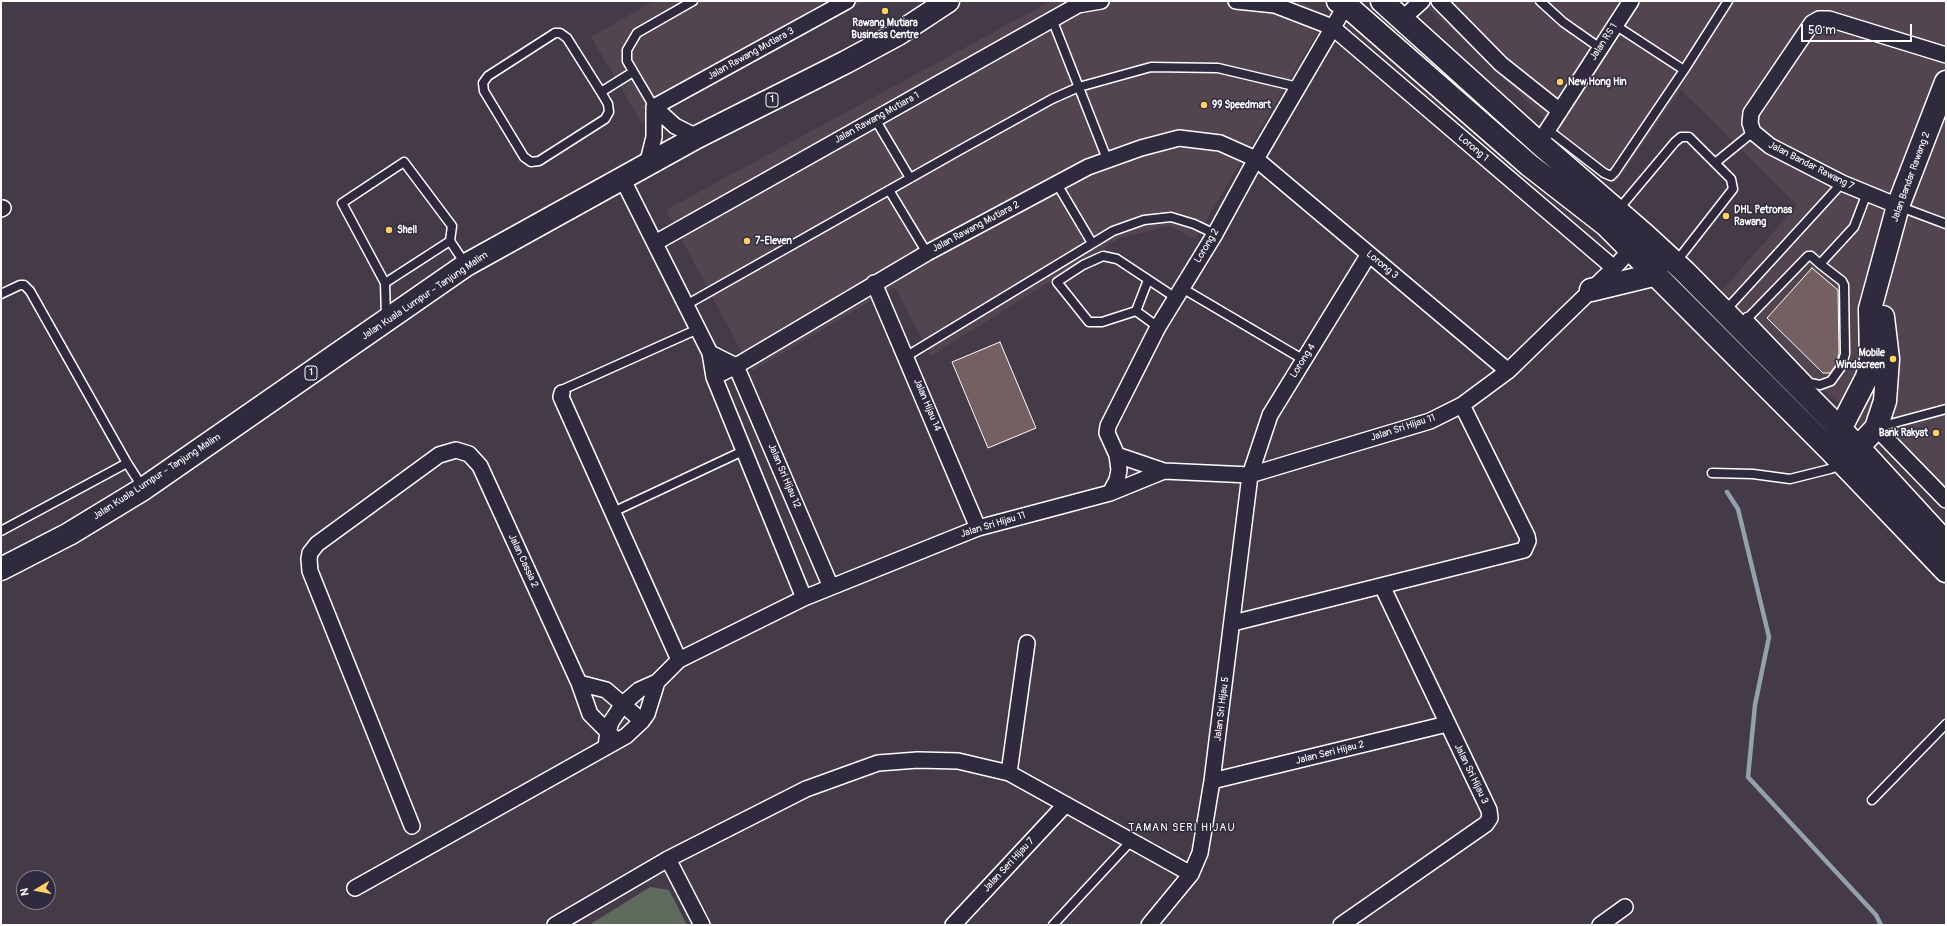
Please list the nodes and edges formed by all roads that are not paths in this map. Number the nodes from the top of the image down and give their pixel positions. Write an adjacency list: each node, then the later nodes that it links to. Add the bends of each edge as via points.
1 (693, 1): 20 (lane, via 637,33 627,50 627,61)
2 (847, 1): 25 (street, Jalan Rawang Mutiara 3)
3 (948, 1): 30 (street, Jalan Kuala Lumpur - Tanjung Malim / 1, via 898,34)
4 (1101, 1): 13 (street, Jalan Rawang Mutiara 1, via 1078,5)
5 (1236, 1): 16 (street, via 1275,4)
6 (1382, 1): 14 (street)
7 (1422, 1): 14 (street)
8 (1439, 1): 26 (street, via 1501,64)
9 (1540, 1): 17 (lane, via 1563,22)
10 (1630, 1): 15 (street, Jalan RS 1)
11 (1728, 1): 19 (lane)
12 (1348, 2): 16 (street, Lorong 2); 46 (street, via 1529,164 1606,225)
13 (1052, 19): 23 (lane); 27 (street, Jalan Rawang Mutiara 1)
14 (1402, 19): 29 (street)
15 (1615, 25): 17 (street, Jalan RS 1); 19 (lane)
16 (1332, 27): 22 (street, Lorong 2); 54 (street, Lorong 1)
17 (1600, 48): 26 (street, Jalan RS 1)
18 (1946, 55): 28 (street, via 1829,19 1819,19 1812,23 1751,113 1750,123)
19 (1684, 70): 29 (lane, via 1611,176)
20 (633, 72): 24 (lane); 25 (lane)
21 (1946, 82): 41 (street, Jalan Bandar Rawang 2)
22 (1298, 87): 23 (lane, via 1218,68 1151,67); 32 (street, Lorong 2)
23 (1079, 88): 31 (lane); 36 (lane, via 1052,99)
24 (601, 92): 24 (lane, via 610,108 605,119 535,163 524,157 483,87 488,76 555,33 560,33 567,38)
25 (654, 107): 30 (street, via 675,126); 34 (street, via 654,137)
26 (1560, 111): 29 (street, Jalan RS 1)
27 (875, 119): 36 (lane); 48 (street, Jalan Rawang Mutiara 1)
28 (1753, 132): 33 (lane); 37 (street, Jalan Bandar Rawang 7, via 1770,146)
29 (1543, 136): 42 (street)
30 (697, 137): 34 (street, Jalan Kuala Lumpur - Tanjung Malim / 1)
31 (1107, 159): 32 (street, Jalan Rawang Mutiara 2, via 1179,138 1220,143); 38 (street, Jalan Rawang Mutiara 2)
32 (1256, 159): 44 (street, Lorong 2); 50 (street, Lorong 3)
33 (1715, 163): 42 (lane, via 1689,137 1681,137); 51 (lane, via 1731,179 1733,189)
34 (647, 165): 35 (street, Jalan Kuala Lumpur - Tanjung Malim / 1)
35 (622, 178): 48 (street); 53 (street, Jalan Kuala Lumpur - Tanjung Malim / 1)
36 (910, 178): 39 (lane)
37 (1842, 183): 40 (street, Jalan Bandar Rawang 7); 65 (lane)
38 (1057, 184): 47 (lane); 49 (street, Jalan Rawang Mutiara 2)
39 (890, 190): 49 (lane); 63 (lane)
40 (1867, 194): 41 (street, Jalan Bandar Rawang 7); 52 (lane, via 1854,227)
41 (1898, 206): 43 (lane); 56 (street, Jalan Bandar Rawang 2)
42 (1618, 211): 46 (street)
43 (1946, 224)
44 (1215, 234): 47 (lane, via 1171,217 1144,220 1112,231); 61 (street, Lorong 2)
45 (450, 241): 53 (lane); 58 (lane); 58 (lane, via 452,226 404,162 342,204)
46 (1638, 242): 51 (street); 54 (street, Jalan Sri Hijau 11); 55 (street)
47 (1092, 243): 71 (lane)
48 (655, 244): 63 (street)
49 (927, 254): 59 (street, Jalan Rawang Mutiara 2)
50 (1369, 254): 72 (street, Lorong 4); 74 (street, Lorong 3)
51 (1675, 263): 65 (street)
52 (1820, 264): 67 (lane, via 1808,256); 67 (lane, via 1844,284 1845,354 1841,367 1831,381 1820,385 1810,383)
53 (466, 266): 66 (street, Jalan Kuala Lumpur - Tanjung Malim / 1)
54 (1614, 268): 60 (street, Jalan Sri Hijau 11)
55 (1657, 274): 60 (street); 84 (street)
56 (1880, 274): 79 (street, Jalan Bandar Rawang 2, via 1888,376 1885,401); 80 (street, Jalan Bandar Rawang 2, via 1870,309 1871,360 1867,378)
57 (1148, 280): 61 (lane); 64 (lane); 64 (lane, via 1117,259 1103,256 1083,265 1057,282 1089,322 1102,322)
58 (385, 283): 66 (lane)
59 (874, 283): 71 (street, Jalan Hijau 14); 73 (street, Jalan Rawang Mutiara 2)
60 (1591, 290): 74 (street, Jalan Sri Hijau 11)
61 (1179, 293): 68 (street, Lorong 2); 72 (lane)
62 (1, 294): 85 (lane, via 20,285 24,285 30,291)
63 (686, 305): 69 (street)
64 (1136, 311): 68 (lane)
65 (1725, 312): 67 (street)
66 (386, 320): 89 (street, Jalan Kuala Lumpur - Tanjung Malim / 1)
67 (1743, 322): 80 (street)
68 (1158, 327): 83 (street, Lorong 2, via 1107,428)
69 (698, 329): 70 (street); 76 (lane, via 564,389)
70 (710, 353): 73 (street); 75 (street)
71 (907, 356): 93 (street, Jalan Hijau 14)
72 (1304, 360): 88 (street, Lorong 4, via 1270,415)
73 (736, 366): 75 (street, Jalan Rawang Mutiara 2); 99 (street, Jalan Sri Hijau 12)
74 (1508, 371): 77 (street, Jalan Sri Hijau 11)
75 (714, 377): 82 (street)
76 (562, 393): 92 (street, via 561,397)
77 (1462, 405): 88 (street, Jalan Sri Hijau 11, via 1430,421); 98 (street, via 1527,536 1527,546 1519,552)
78 (1946, 410): 79 (lane)
79 (1876, 428): 81 (street, Jalan Bandar Rawang 2); 91 (street)
80 (1839, 429): 81 (street); 84 (street, Jalan Bandar Rawang 2)
81 (1858, 447): 84 (street, Jalan Bandar Rawang 2); 95 (street)
82 (744, 451): 92 (lane); 100 (street)
83 (1117, 455): 86 (street, Jalan Sri Hijau 11); 90 (street, Lorong 2, via 1119,470)
84 (1835, 461): 87 (lane, via 1790,478); 97 (street)
85 (127, 464): 89 (lane); 94 (lane)
86 (1164, 471): 88 (street, Jalan Sri Hijau 11); 90 (street, Jalan Sri Hijau 11)
87 (1712, 473)
88 (1250, 475): 101 (street, Jalan Sri Hijau 5)
89 (143, 489): 96 (street, Jalan Kuala Lumpur - Tanjung Malim / 1, via 69,534)
90 (1110, 493): 93 (street, Jalan Sri Hijau 11)
91 (1946, 500)
92 (613, 512): 103 (street)
93 (978, 528): 99 (street, Jalan Sri Hijau 11)
94 (1, 531)
95 (1946, 542)
96 (1, 569)
97 (1946, 571)
98 (1382, 586): 101 (street); 108 (street, Jalan Sri Hijau 3)
99 (831, 587): 100 (street, Jalan Sri Hijau 11)
100 (804, 598): 103 (street, Jalan Sri Hijau 11)
101 (1233, 623): 112 (street, Jalan Sri Hijau 5)
102 (1027, 643): 111 (street)
103 (679, 660): 104 (street, Jalan Sri Hijau 11)
104 (656, 682): 106 (street, Jalan Sri Hijau 11, via 639,690); 107 (street, via 651,704)
105 (580, 683): 106 (street, via 606,690); 110 (street, Jalan Cassia 2, via 590,714); 115 (street, Jalan Cassia 2, via 480,466 470,454 456,450 439,455 313,548 309,559 310,570)
106 (623, 704): 107 (street); 110 (street, Jalan Sri Hijau 11, via 612,722)
107 (642, 721): 110 (street)
108 (1447, 724): 112 (street, Jalan Seri Hijau 2); 126 (street, Jalan Sri Hijau 3, via 1489,810 1488,821)
109 (1946, 724): 113 (lane)
110 (610, 740): 119 (street)
111 (1009, 773): 114 (street); 117 (street, via 958,761 878,763 806,789)
112 (1212, 781): 118 (street, Jalan Sri Hijau 5, via 1200,853)
113 (1872, 800)
114 (1066, 804): 116 (street); 123 (street, Jalan Seri Hijau 7)
115 (412, 826)
116 (1131, 841): 118 (street); 124 (lane)
117 (668, 859): 121 (street); 122 (street)
118 (1192, 874): 125 (street, Jalan Sri Hijau 5)
119 (355, 888)
120 (1625, 908): 127 (street)
121 (555, 925)
122 (702, 925)
123 (953, 925)
124 (1053, 925)
125 (1148, 925)
126 (1341, 925)
127 (1600, 925)

